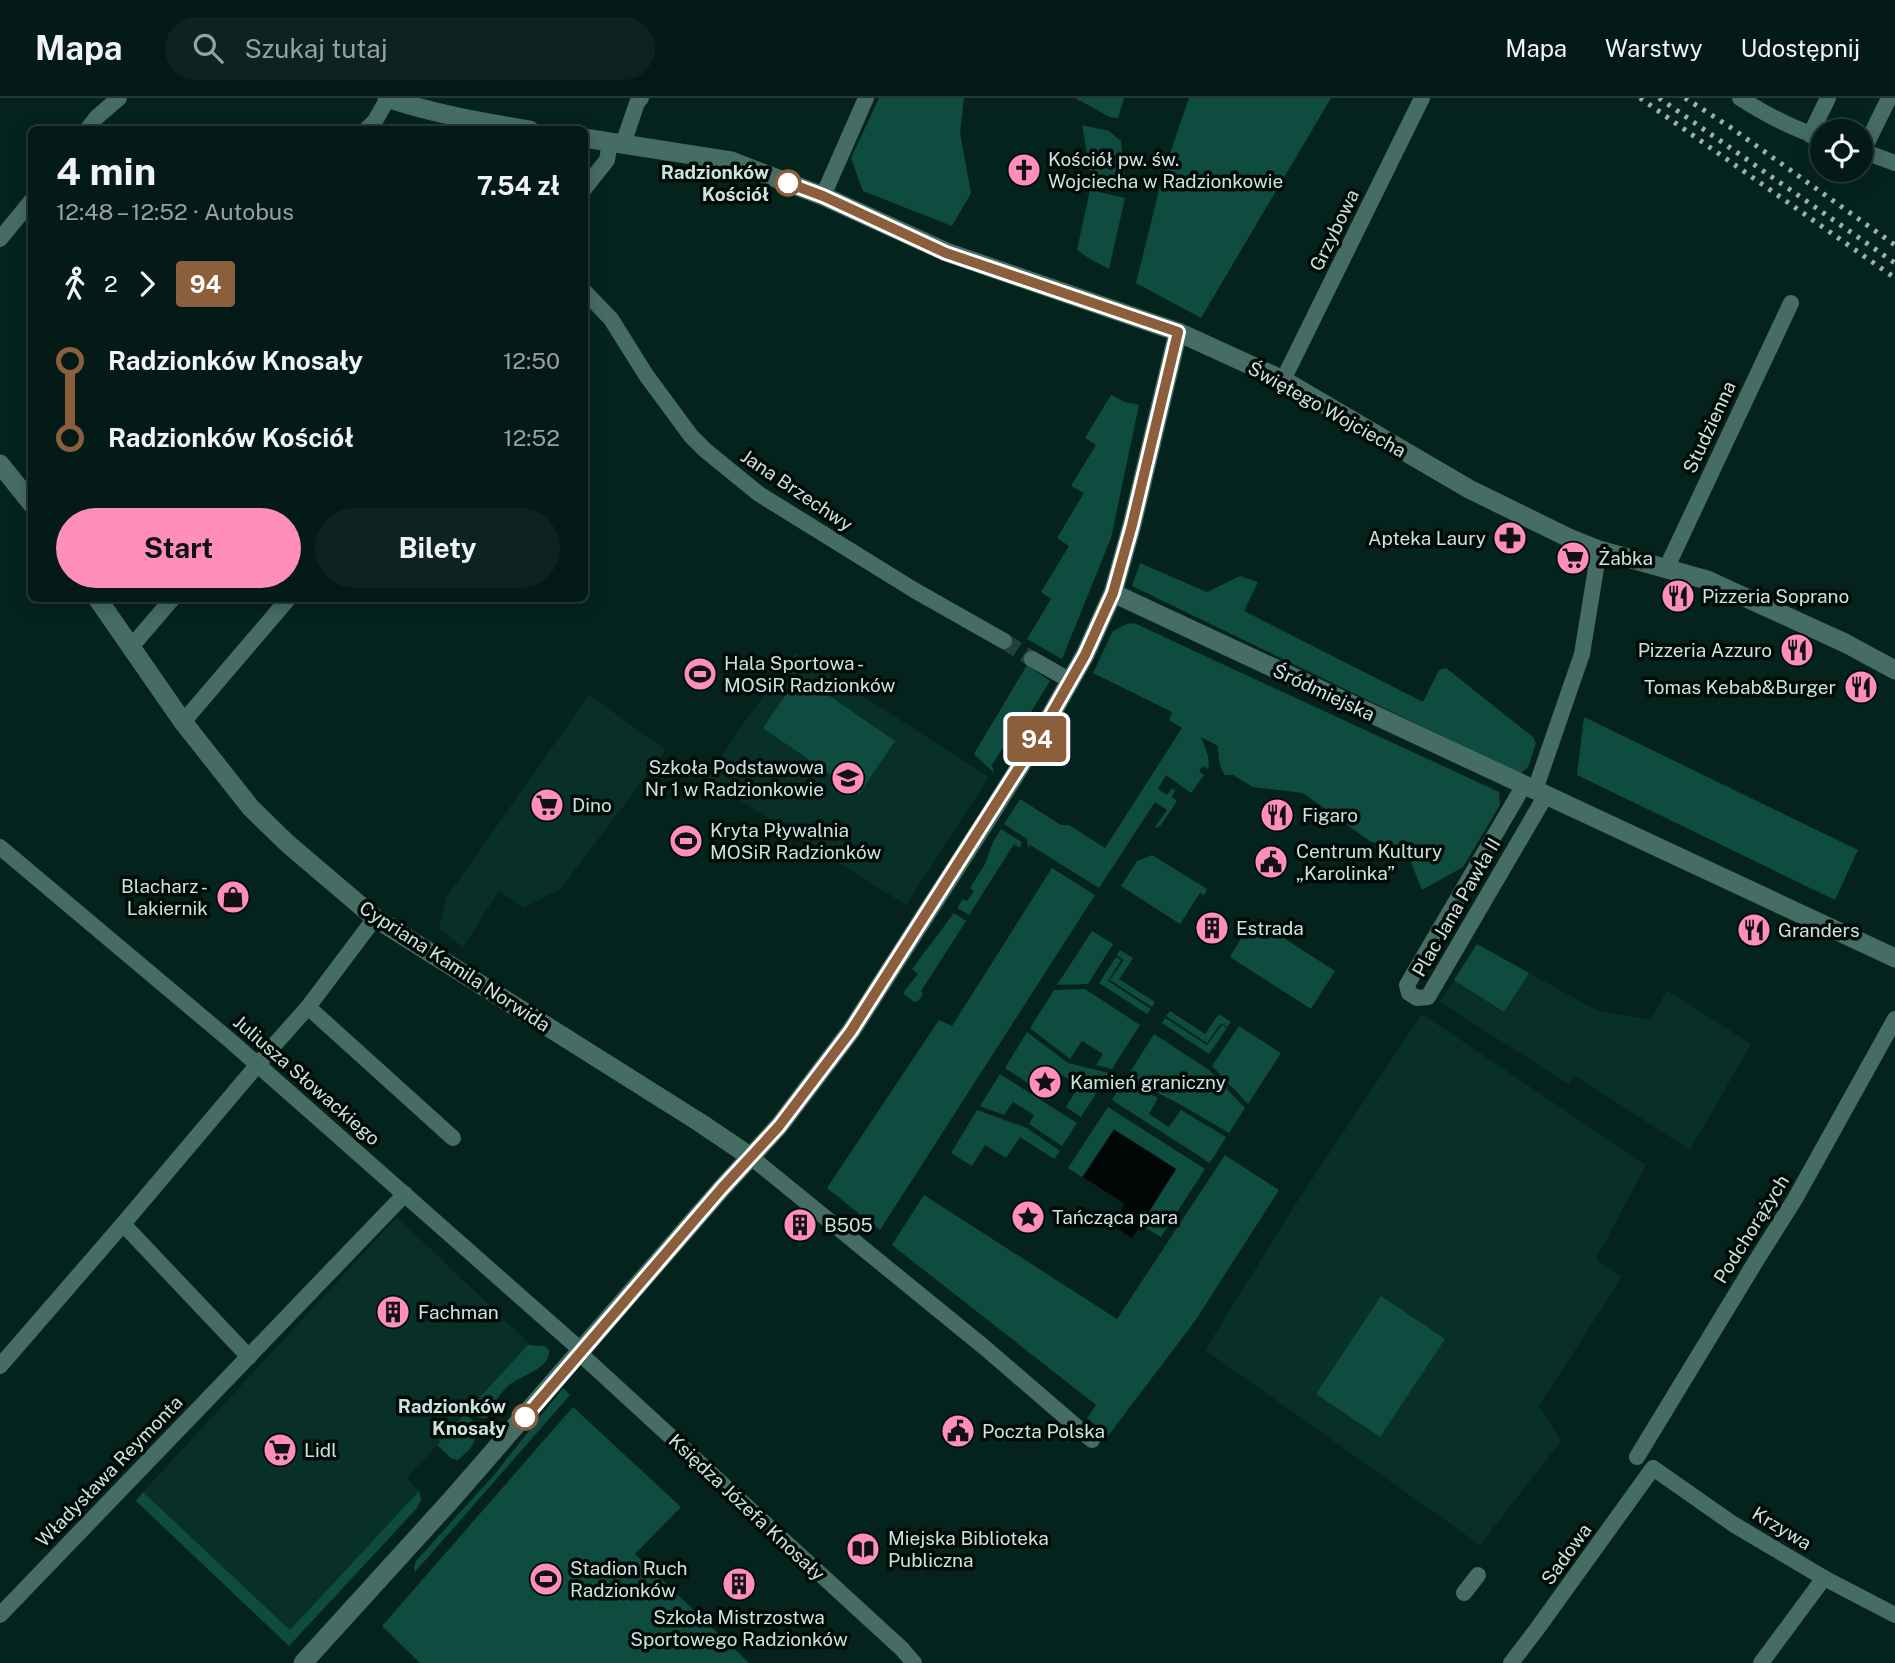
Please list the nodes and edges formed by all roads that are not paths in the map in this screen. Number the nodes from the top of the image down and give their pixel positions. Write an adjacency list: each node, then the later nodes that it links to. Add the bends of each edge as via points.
1 (119, 98): 12 (street)
2 (388, 98): 9 (street); 13 (street)
3 (641, 98): 18 (street)
4 (866, 98): 22 (street)
5 (1422, 98): 28 (street, Grzybowa)
6 (1740, 98): 10 (street)
7 (1828, 98): 11 (street)
8 (1889, 98): 15 (street)
9 (413, 102): 14 (street)
10 (1762, 104): 16 (street)
11 (1821, 119)
12 (90, 126)
13 (370, 126)
14 (483, 126)
15 (1873, 129)
16 (1810, 132)
17 (588, 139): 18 (street, Świętego Wojciecha)
18 (617, 143): 21 (street); 22 (street, Świętego Wojciecha, via 731,161)
19 (1873, 154): 20 (street)
20 (1895, 163)
21 (588, 184)
22 (823, 196): 27 (street, Świętego Wojciecha, via 946,253)
23 (28, 205): 24 (street)
24 (0, 239)
25 (588, 296): 37 (street, Jana Brzechwy, via 611,319 646,375 705,450 760,494)
26 (1791, 303): 32 (street, Studzienna)
27 (1178, 332): 28 (street, Świętego Wojciecha); 33 (street)
28 (1283, 380): 31 (street, Świętego Wojciecha, via 1469,489)
29 (0, 464): 30 (street)
30 (28, 494)
31 (1599, 550): 32 (street, Świętego Wojciecha); 43 (street, via 1582,654)
32 (1666, 569): 40 (street, Świętego Wojciecha, via 1707,580)
33 (1113, 593): 41 (street); 43 (street, Śródmiejska)
34 (100, 602): 38 (street, Cypriana Kamila Norwida)
35 (170, 602): 38 (street)
36 (286, 602): 42 (street)
37 (1004, 641)
38 (131, 647): 42 (street, Cypriana Kamila Norwida)
39 (1032, 659): 41 (street)
40 (1895, 670)
41 (1071, 681): 51 (street, via 851,1031)
42 (183, 722): 45 (street, Cypriana Kamila Norwida, via 251,808)
43 (1535, 790): 43 (street, Plac Jana Pawła II, via 1407,985 1417,998 1428,997); 46 (street, Śródmiejska)
44 (0, 847): 49 (street, Juliusza Słowackiego)
45 (375, 918): 47 (street); 51 (street, Cypriana Kamila Norwida)
46 (1895, 958)
47 (308, 1007): 49 (street); 50 (street)
48 (1895, 1019): 58 (street, Podchorążych, via 1796,1199)
49 (258, 1065): 52 (street, Juliusza Słowackiego); 53 (street)
50 (453, 1138)
51 (751, 1157): 54 (street); 57 (street)
52 (405, 1194): 54 (street, Juliusza Słowackiego); 55 (street, Władysława Reymonta)
53 (123, 1224): 55 (street); 56 (street)
54 (579, 1352): 65 (street); 66 (street, Księdza Józefa Knosały)
55 (249, 1357): 63 (street, Władysława Reymonta)
56 (0, 1366)
57 (1092, 1440)
58 (1637, 1457)
59 (1653, 1468): 61 (street, Krzywa); 67 (street, Sadowa)
60 (1478, 1575): 62 (street)
61 (1824, 1578): 64 (street, Krzywa); 68 (street)
62 (1464, 1593)
63 (0, 1615)
64 (1895, 1615)
65 (303, 1663)
66 (914, 1663)
67 (1511, 1663)
68 (1761, 1663)

